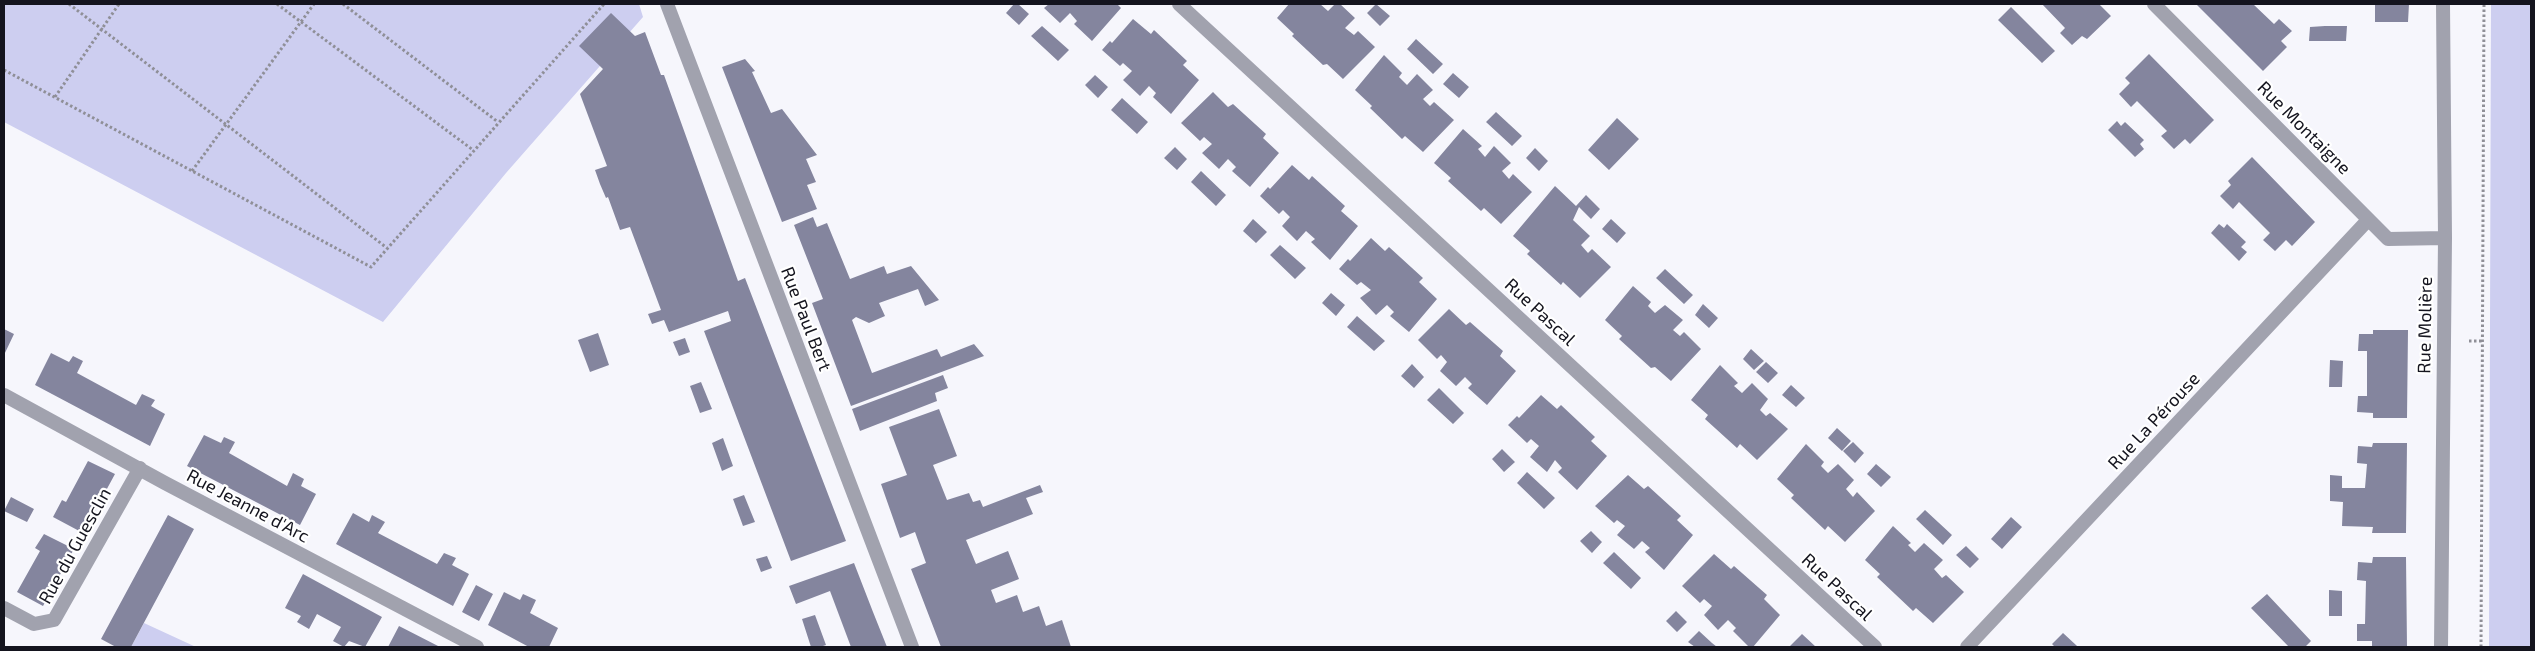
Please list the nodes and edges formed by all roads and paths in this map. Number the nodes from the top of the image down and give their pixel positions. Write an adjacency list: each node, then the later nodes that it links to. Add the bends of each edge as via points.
1 (69, 4): 13 (path)
2 (119, 4): 13 (path)
3 (277, 4): 12 (path)
4 (314, 4): 12 (path)
5 (343, 4): 16 (path)
6 (602, 4): 16 (path)
7 (667, 4): 27 (street, Rue Paul Bert)
8 (1179, 4): 28 (street, Rue Pascal)
9 (2154, 4): 20 (street, Rue Montaigne)
10 (2442, 4): 21 (street, Rue Molière)
11 (2484, 4): 31 (path)
12 (300, 22): 17 (path); 18 (path)
13 (100, 28): 15 (path); 17 (path)
14 (4, 70): 15 (path)
15 (55, 97): 19 (path)
16 (498, 122): 18 (path)
17 (226, 124): 19 (path); 22 (path)
18 (473, 150): 22 (path)
19 (192, 171): 22 (path, via 371,267)
20 (2368, 220): 21 (street, Rue Montaigne, via 2388,239); 29 (street, Rue La Pérouse)
21 (2445, 238): 30 (street, Rue Molière)
22 (387, 248)
23 (4, 395): 24 (street, Rue Jeanne d'Arc)
24 (140, 468): 25 (street, Rue du Guesclin, via 54,620 34,624); 26 (street, Rue Jeanne d'Arc)
25 (4, 608)
26 (477, 647)
27 (912, 647)
28 (1876, 647)
29 (1967, 647)
30 (2441, 647)
31 (2481, 647)

